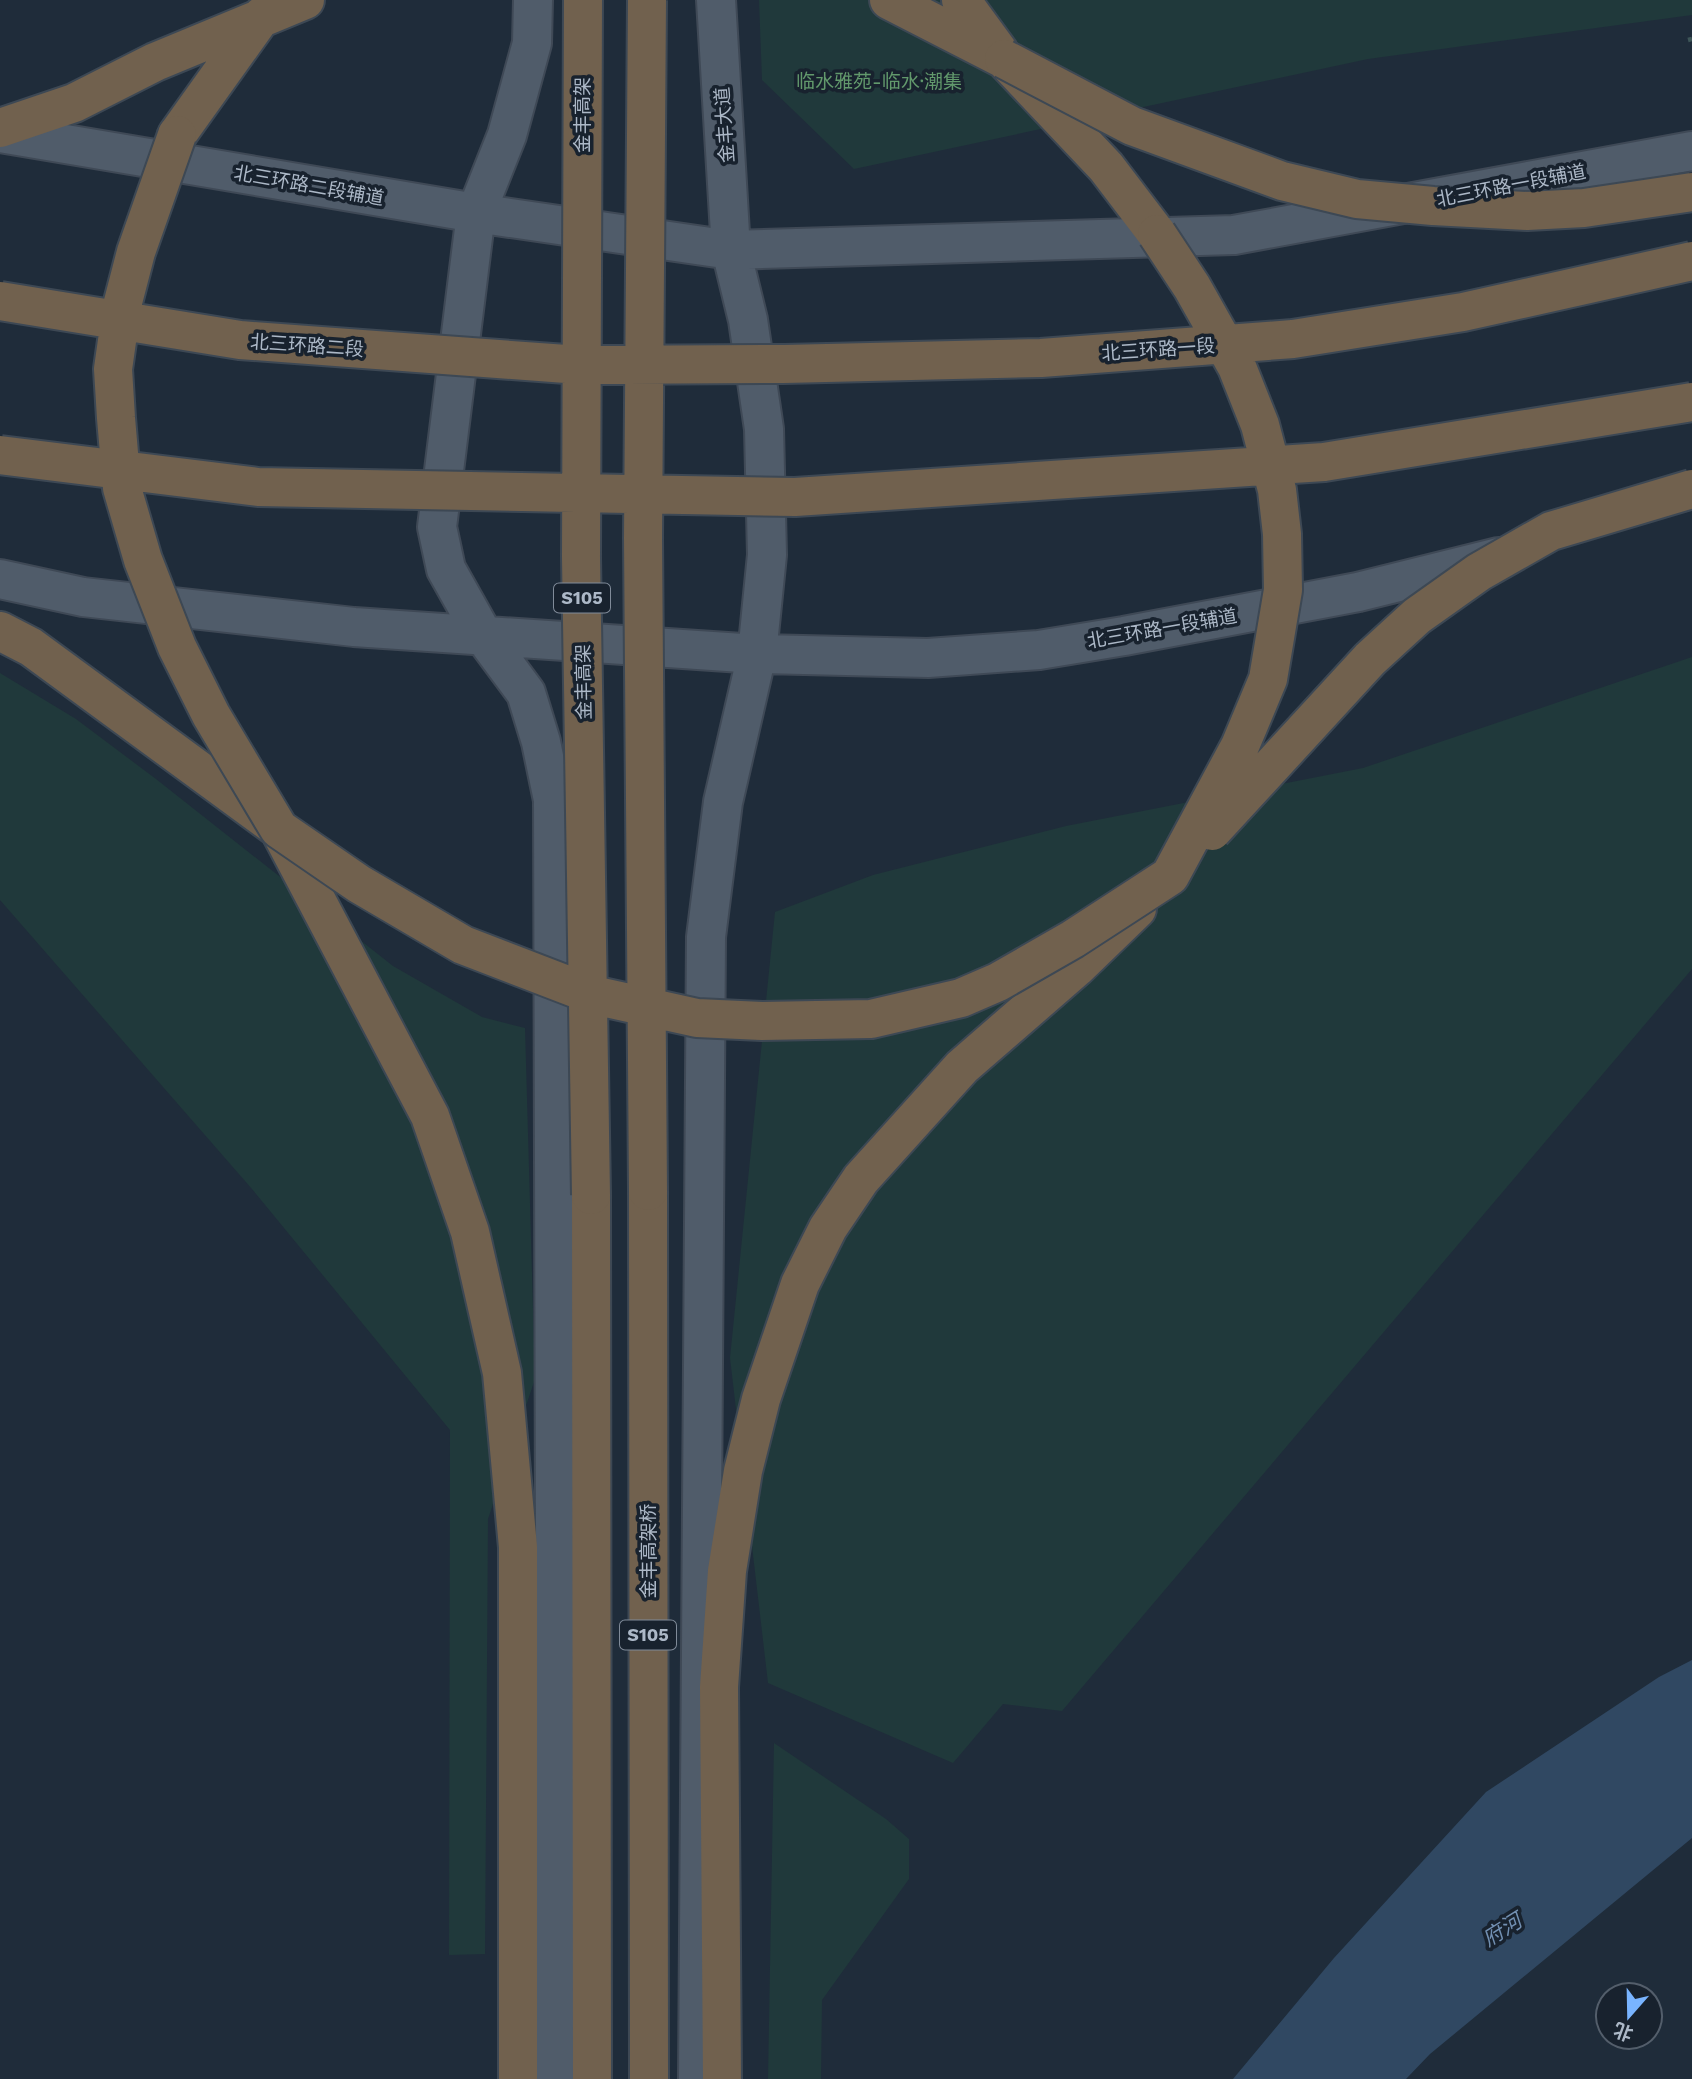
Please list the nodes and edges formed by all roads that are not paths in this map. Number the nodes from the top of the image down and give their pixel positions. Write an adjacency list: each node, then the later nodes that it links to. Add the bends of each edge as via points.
1 (305, 0): 8 (highway)
2 (533, 0): 13 (main road, via 532,43 507,135)
3 (583, 0): 31 (highway, 金丰高架 / S105, bridge, via 581,557 591,1195)
4 (647, 0): 32 (highway, 金丰高架桥 / S105, bridge, via 643,552)
5 (716, 0): 15 (main road, 金丰大道)
6 (888, 0): 9 (highway)
7 (961, 0): 9 (highway)
8 (267, 8): 10 (highway, via 74,103); 27 (highway, bridge, via 177,135 136,252 113,369 122,488 143,560 177,647 211,715)
9 (1004, 59): 12 (highway, bridge, via 1132,126 1282,181 1357,199 1527,211 1584,208); 28 (highway, bridge, via 1106,167 1192,287 1237,367 1260,425 1277,490 1283,590 1268,679 1240,746)
10 (0, 130): 13 (main road, 北三环路二段辅道)
11 (1692, 151): 15 (main road, 北三环路一段辅道, via 1234,235)
12 (1692, 192)
13 (476, 213): 14 (main road, 北三环路二段辅道); 25 (main road, via 438,527 446,569)
14 (619, 234): 15 (main road, 北三环路一段辅道)
15 (731, 250): 26 (main road, 金丰大道, via 748,320 764,429 766,555)
16 (1692, 261): 18 (highway, 北三环路一段, bridge, via 1463,312 1293,339 1041,358)
17 (0, 300): 18 (highway, 北三环路二段, bridge, via 240,340)
18 (617, 365)
19 (1692, 402): 20 (highway, bridge, via 1324,462 795,497 258,487)
20 (0, 455)
21 (1692, 489): 28 (highway, bridge, via 1550,531 1479,572 1417,616 1370,659)
22 (1692, 509): 26 (main road, 北三环路一段辅道, via 1358,592 1039,650 928,658)
23 (0, 579): 25 (main road, via 83,597 354,627)
24 (0, 631): 27 (highway, via 30,647)
25 (483, 635): 26 (main road, 北三环路一段辅道); 30 (main road, via 526,693 553,800)
26 (757, 654): 33 (main road, 金丰大道, via 723,802 706,937)
27 (279, 829): 28 (highway, bridge, via 359,884 463,945 593,995 696,1018 871,1020 961,998 1073,939); 29 (highway, via 430,1116 470,1232 502,1373 518,1547)
28 (1170, 876): 34 (highway, bridge, via 1076,968 962,1067 861,1179 828,1227 800,1284 761,1399 727,1571 719,1687)
29 (518, 2079)
30 (555, 2079)
31 (592, 2079)
32 (649, 2079)
33 (698, 2079)
34 (722, 2079)

